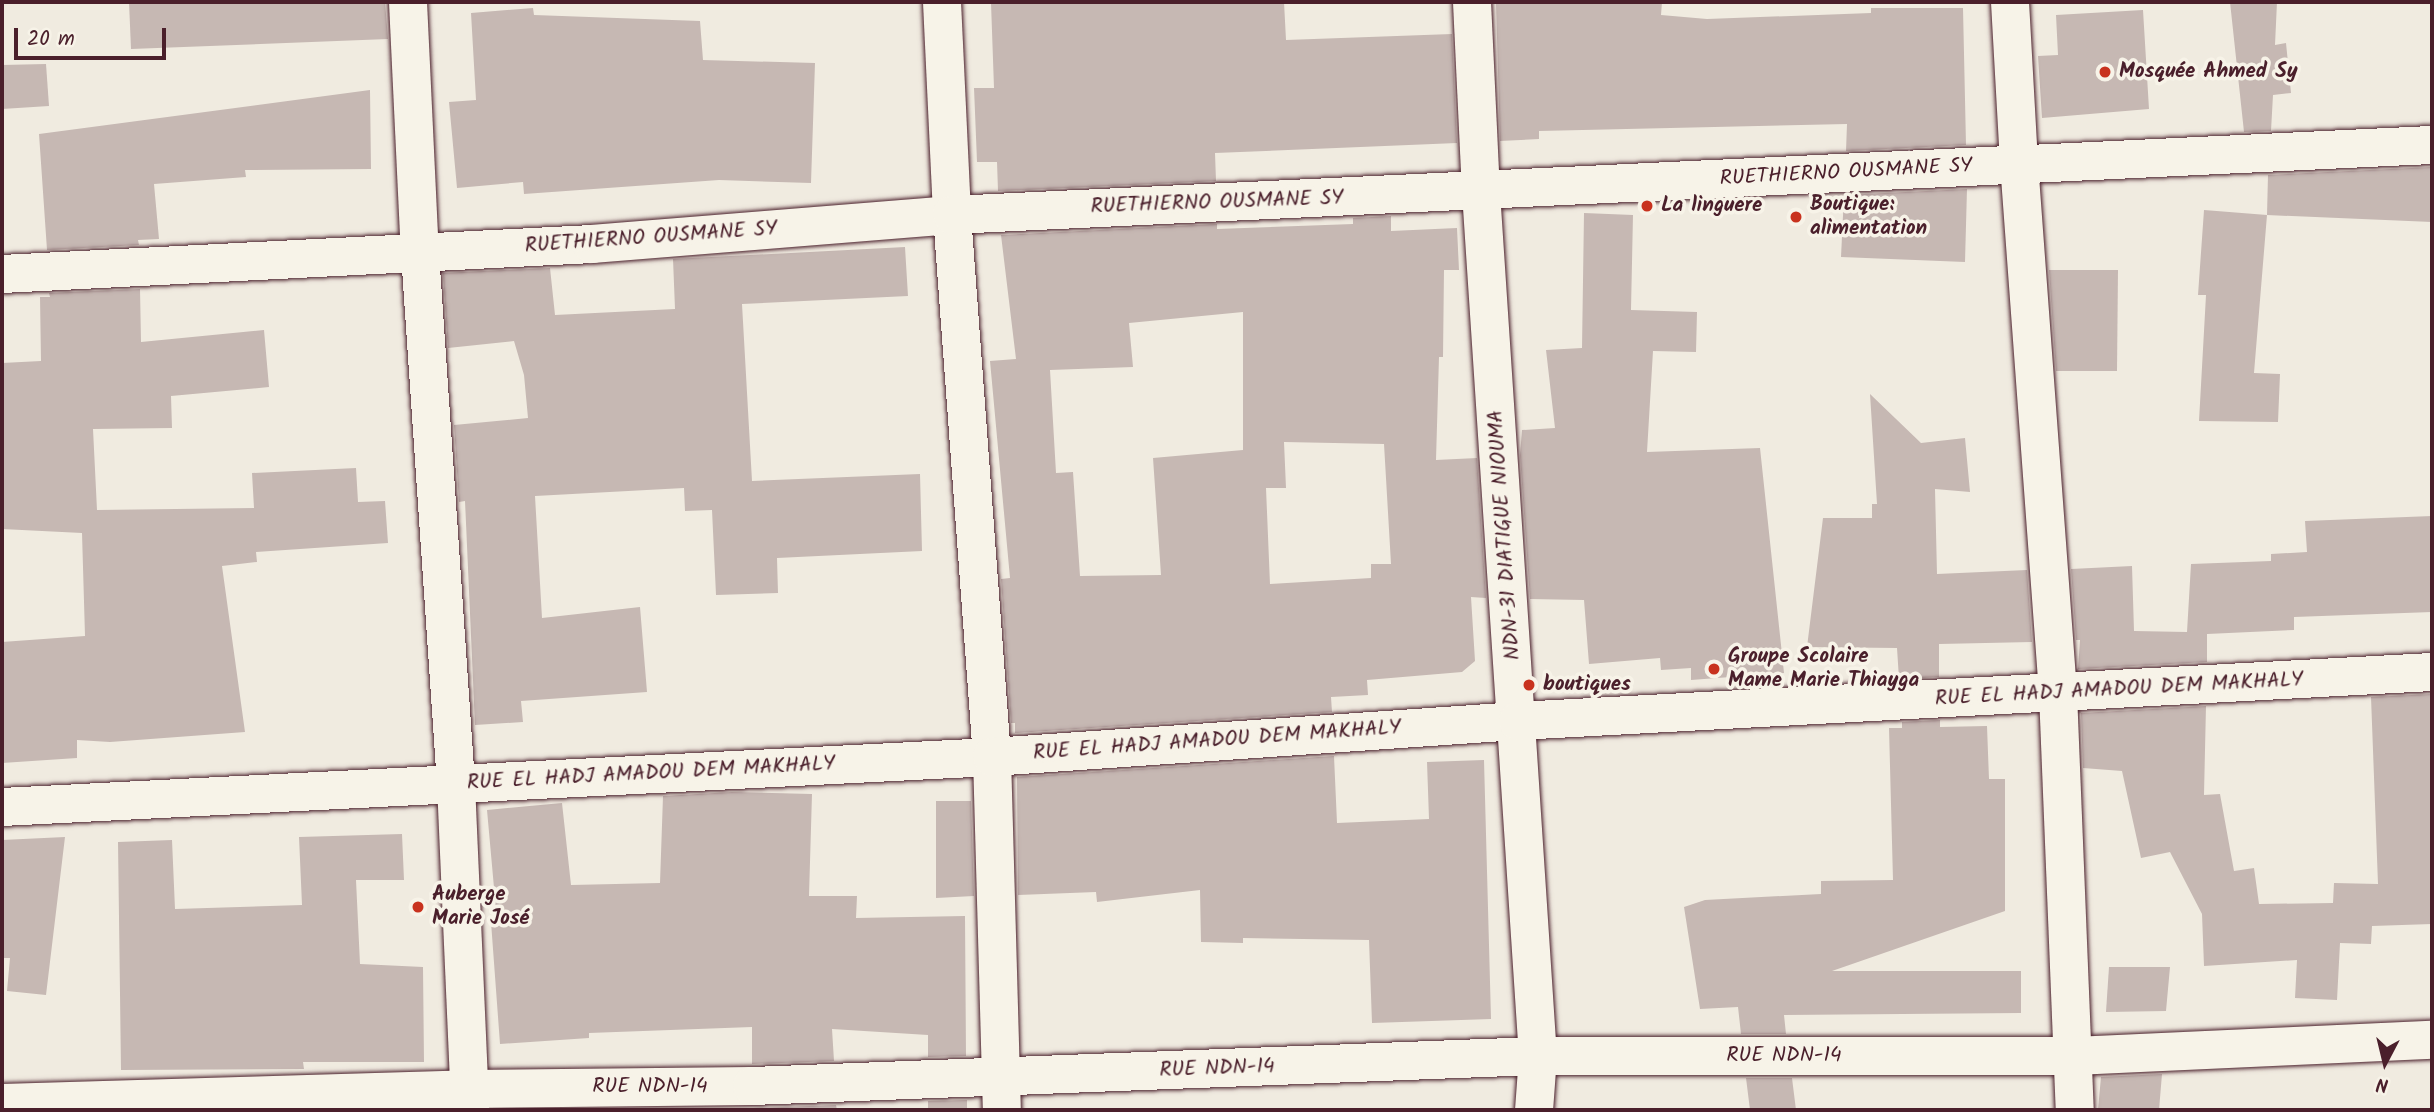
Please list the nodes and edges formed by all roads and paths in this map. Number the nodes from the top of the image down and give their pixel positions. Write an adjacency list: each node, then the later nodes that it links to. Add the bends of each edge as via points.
1 (408, 2): 9 (street)
2 (942, 2): 8 (street)
3 (1472, 2): 7 (street, NDN-31 DIATIGUE NIOUMA)
4 (2010, 2): 6 (street)
5 (2432, 145): 6 (street, RUETHIERNO OUSMANE SY)
6 (2019, 163): 7 (street, RUETHIERNO OUSMANE SY); 12 (street)
7 (1481, 192): 8 (street, RUETHIERNO OUSMANE SY); 13 (street, NDN-31 DIATIGUE NIOUMA)
8 (951, 215): 9 (street, RUETHIERNO OUSMANE SY); 14 (street)
9 (420, 253): 10 (street, RUETHIERNO OUSMANE SY); 15 (street)
10 (2, 274)
11 (2432, 672): 12 (street, RUE EL HADJ AMADOU DEM MAKHALY)
12 (2058, 694): 13 (street, RUE EL HADJ AMADOU DEM MAKHALY); 19 (street)
13 (1518, 721): 14 (street, RUE EL HADJ AMADOU DEM MAKHALY); 18 (street, NDN-31 DIATIGUE NIOUMA)
14 (992, 757): 15 (street, RUE EL HADJ AMADOU DEM MAKHALY); 20 (street)
15 (456, 784): 16 (street, RUE EL HADJ AMADOU DEM MAKHALY); 21 (street)
16 (2, 807)
17 (2432, 1040): 19 (street, RUE NDN-14)
18 (1538, 1056): 19 (street, RUE NDN-14); 20 (street, RUE NDN-14); 23 (street, NDN-31 DIATIGUE NIOUMA)
19 (2074, 1056): 24 (street)
20 (1002, 1094): 21 (street, RUE NDN-14, via 752,1086)
21 (470, 1099): 22 (street, RUE NDN-14)
22 (2, 1103)
23 (1534, 1110)
24 (2076, 1110)

